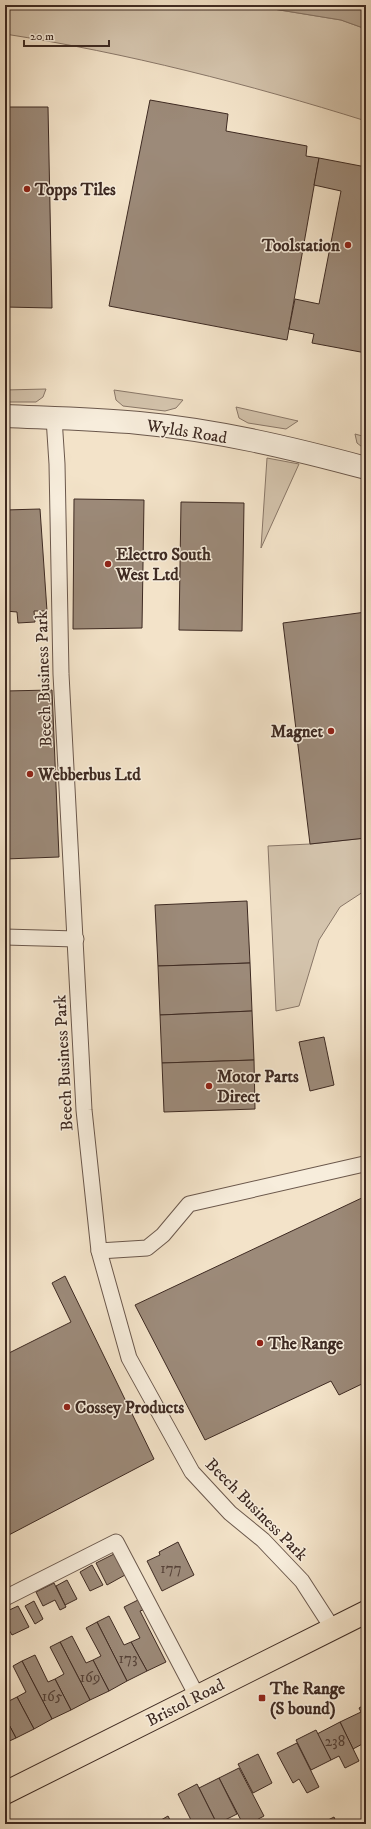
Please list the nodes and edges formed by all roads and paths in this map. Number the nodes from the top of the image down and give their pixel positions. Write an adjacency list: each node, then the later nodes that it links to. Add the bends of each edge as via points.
1 (5, 416): 2 (street, Wylds Road)
2 (54, 418): 3 (street, Wylds Road, via 139,423 220,435); 5 (lane, Beech Business Park, via 61,674)
3 (366, 468)
4 (5, 937): 5 (lane)
5 (76, 939): 7 (lane, Beech Business Park, via 84,1110)
6 (364, 1164): 7 (lane, via 189,1204 163,1235 147,1248)
7 (99, 1251): 10 (lane, Beech Business Park, via 129,1358 192,1472 230,1513 263,1540 302,1581)
8 (5, 1598): 11 (lane, via 116,1542)
9 (366, 1612): 10 (main road, Bristol Road)
10 (332, 1629): 11 (main road, Bristol Road)
11 (198, 1696): 12 (main road, Bristol Road)
12 (5, 1793)

